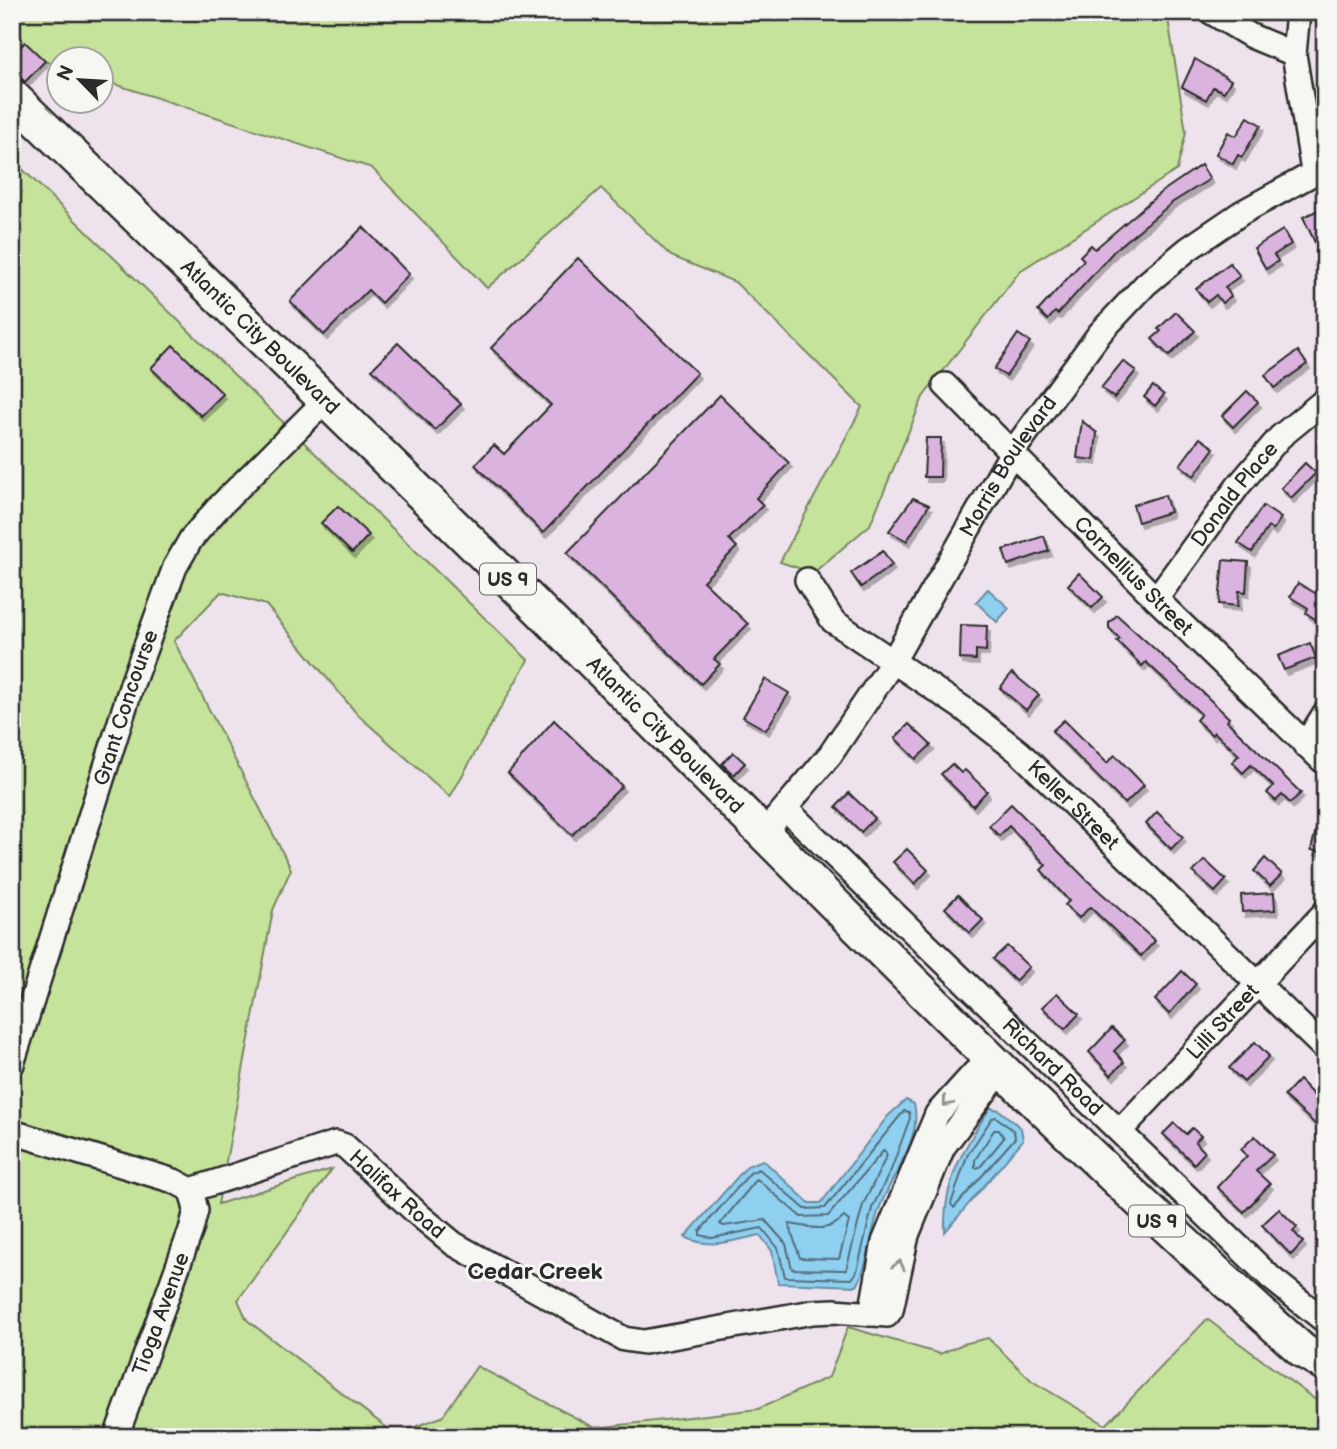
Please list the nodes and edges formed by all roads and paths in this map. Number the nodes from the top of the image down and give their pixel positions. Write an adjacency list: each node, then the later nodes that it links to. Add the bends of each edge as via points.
1 (1211, 12): 3 (street)
2 (1298, 12): 3 (street)
3 (1294, 54): 5 (street)
4 (12, 96): 8 (highway, Atlantic City Boulevard / US 9)
5 (1319, 169): 9 (street, Morris Boulevard, via 1220,227 1146,284 1100,333)
6 (945, 385): 9 (street, Cornellius Street)
7 (1325, 400): 11 (street, Donald Place, via 1280,437 1238,486)
8 (325, 401): 17 (highway, Atlantic City Boulevard / US 9); 21 (street, Grant Concourse, via 217,509 175,567 133,681)
9 (1011, 454): 11 (street, Cornellius Street); 12 (street, Morris Boulevard)
10 (807, 580): 12 (street, Keller Street, via 832,621)
11 (1156, 599): 14 (street, Cornellius Street)
12 (892, 663): 16 (street, Morris Boulevard, via 830,755); 19 (street, Keller Street, via 964,709 1019,752)
13 (1325, 713): 14 (street)
14 (1305, 745): 15 (street, Cornellius Street)
15 (1325, 764)
16 (786, 808): 17 (street, Morris Boulevard); 23 (street, Richard Road)
17 (763, 834): 22 (highway, Atlantic City Boulevard / US 9)
18 (1325, 912): 19 (street, Lilli Street)
19 (1257, 984): 20 (street, Keller Street); 23 (street, Lilli Street)
20 (1325, 1049)
21 (12, 1064)
22 (1000, 1065): 25 (street, Halifax Road, via 975,1072 937,1114 884,1242 879,1304 853,1300 834,1311 644,1342 624,1339 454,1244 345,1146 336,1143); 27 (highway, Atlantic City Boulevard / US 9, via 1169,1232 1303,1351)
23 (1120, 1131): 26 (street, Richard Road, via 1271,1279)
24 (12, 1132): 25 (street)
25 (191, 1190): 28 (street, Tioga Avenue, via 196,1210 191,1230)
26 (1325, 1321)
27 (1325, 1364)
28 (116, 1437)

